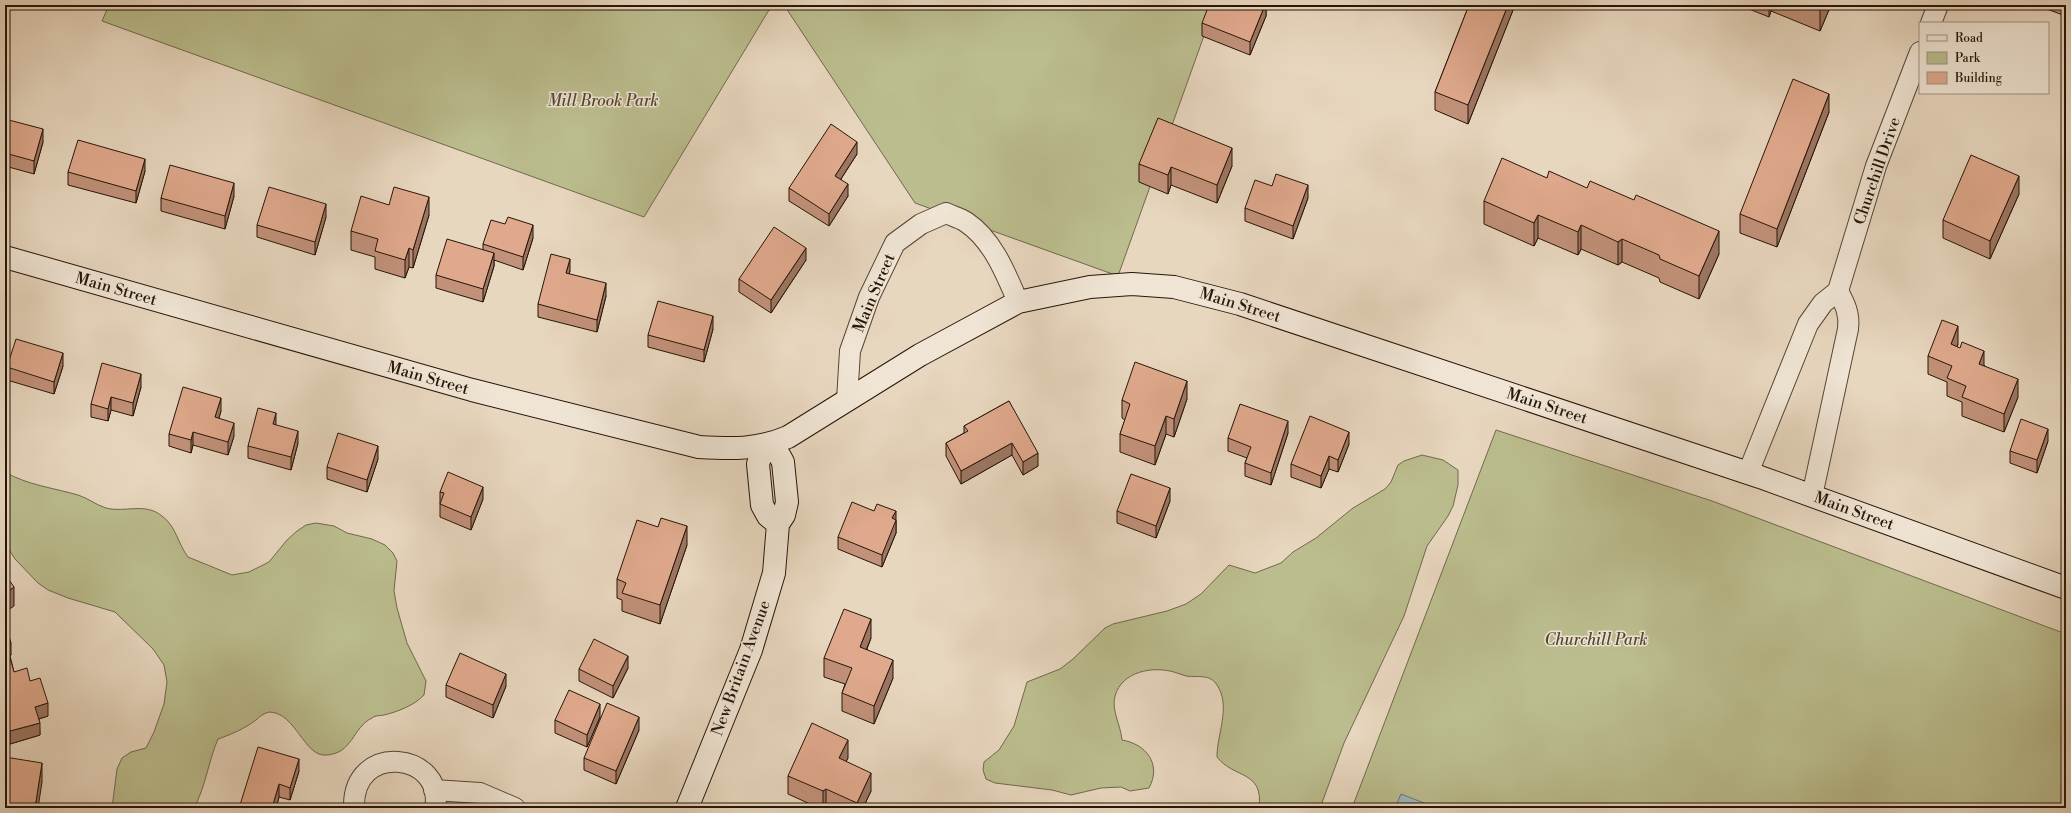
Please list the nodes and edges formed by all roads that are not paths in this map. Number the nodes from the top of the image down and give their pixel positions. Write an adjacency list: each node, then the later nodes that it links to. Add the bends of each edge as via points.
1 (1938, 5): 2 (street)
2 (1931, 22)
3 (1919, 55): 5 (street, Churchill Drive, via 1876,166)
4 (5, 257): 8 (main road, Main Street, via 472,390 699,447 746,448)
5 (1838, 291): 9 (street, via 1823,303 1808,324); 10 (street, via 1847,308 1848,329)
6 (1018, 302): 7 (main road, Main Street, via 920,354); 7 (street, Main Street, via 1004,269 986,241 966,222 946,213 920,224 895,243 869,297 850,351); 9 (main road, Main Street, via 1102,285 1174,287 1206,294)
7 (847, 400): 8 (main road, Main Street, via 807,426)
8 (769, 445): 15 (main road, New Britain Avenue, via 758,464 762,505 768,516 778,524 774,574 751,650)
9 (1748, 473): 10 (main road, Main Street)
10 (1812, 496): 11 (main road, Main Street)
11 (2066, 588)
12 (434, 799): 13 (street, via 428,778 418,768 406,762 392,761 378,764 367,771 358,782); 14 (street, via 480,793)
13 (354, 808)
14 (515, 808)
15 (687, 808)

